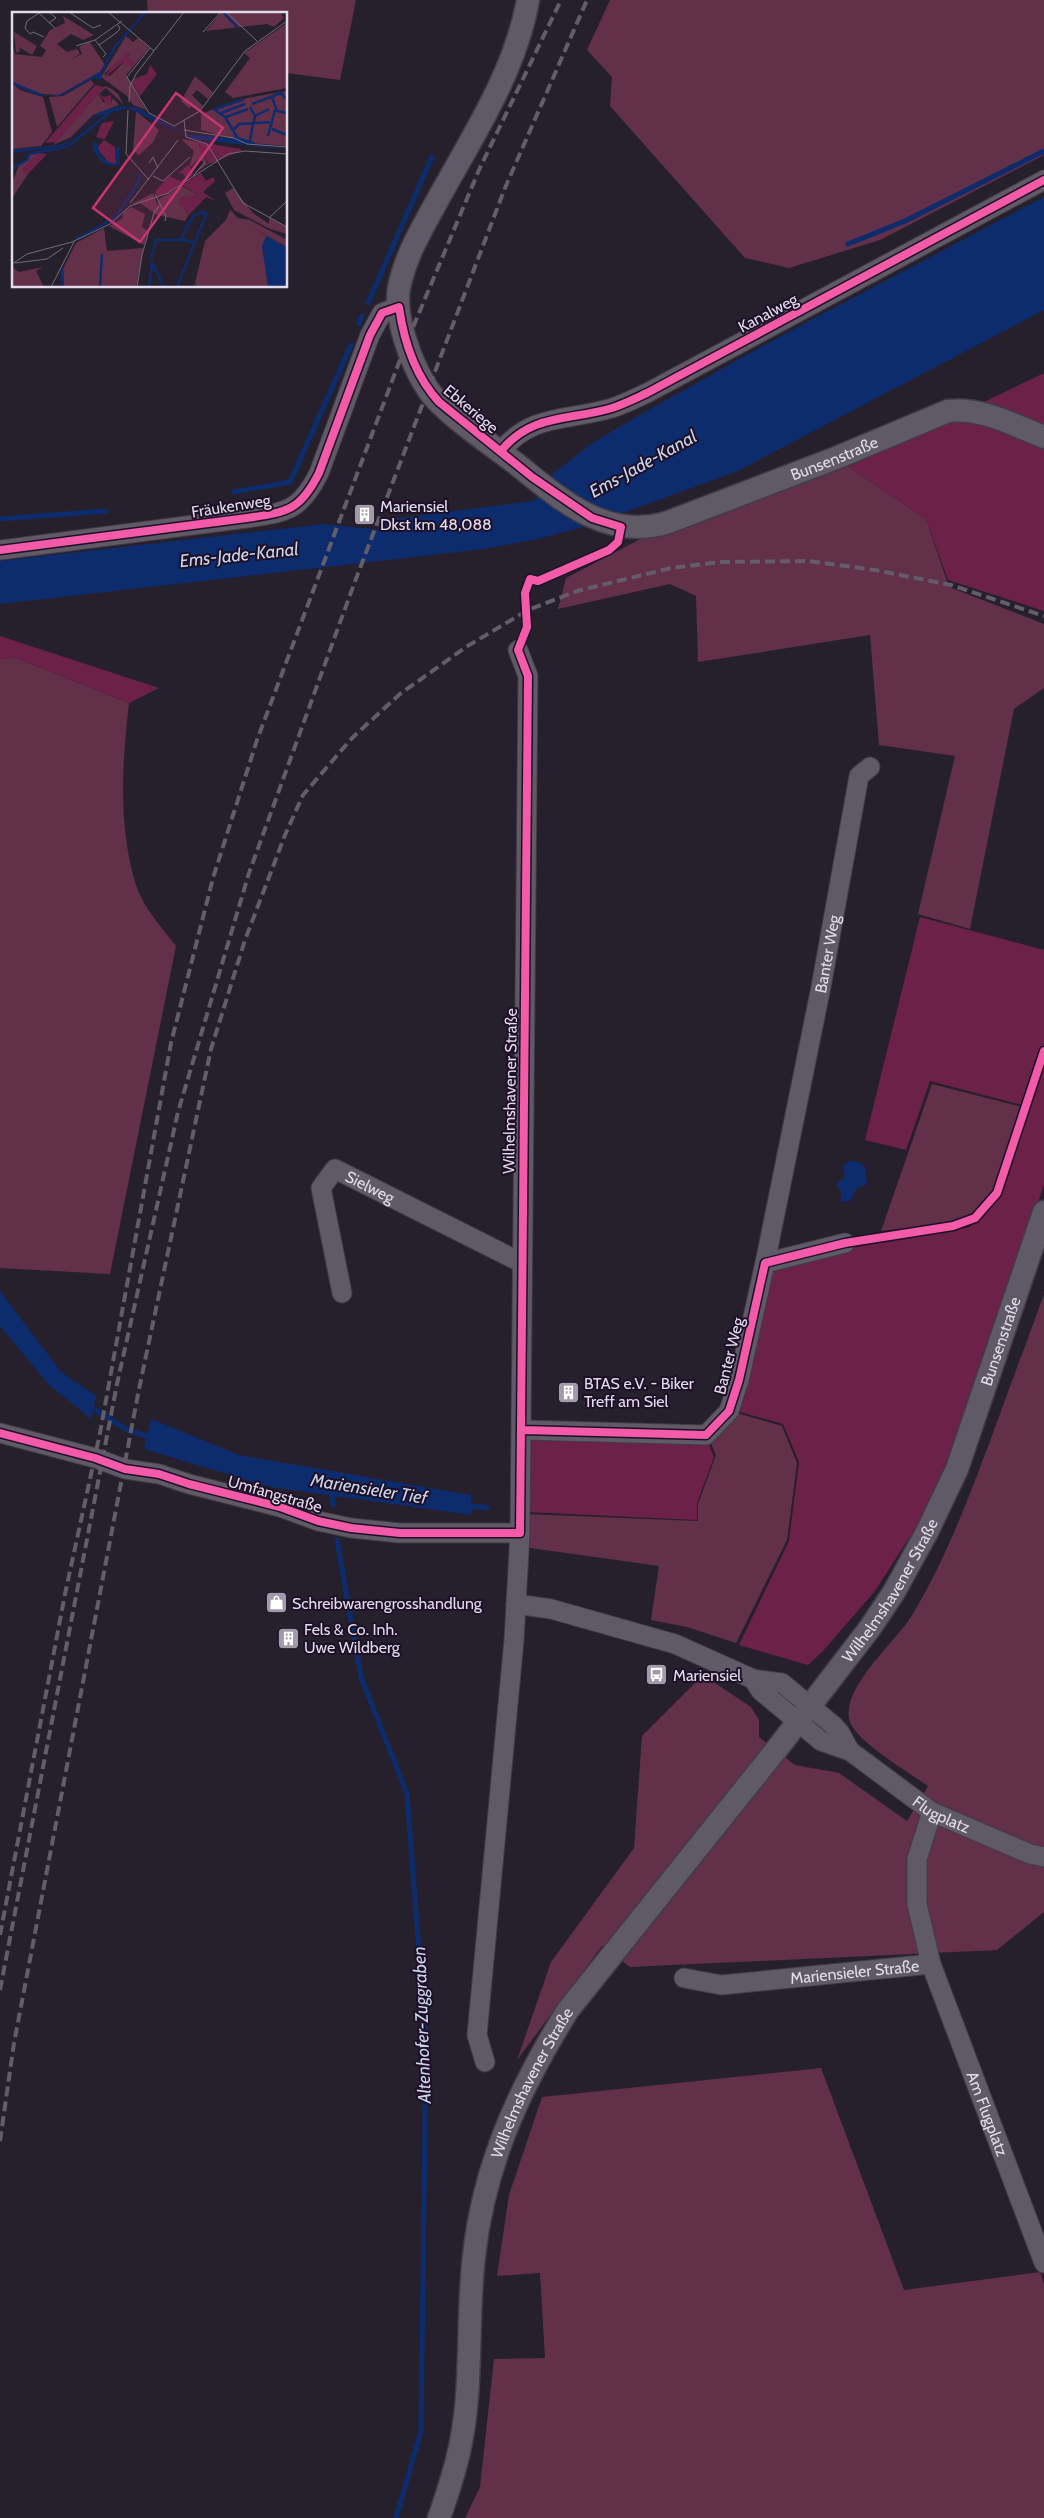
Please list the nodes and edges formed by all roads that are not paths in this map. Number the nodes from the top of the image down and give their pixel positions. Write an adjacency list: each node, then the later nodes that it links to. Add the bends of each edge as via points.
1 (528, 0): 3 (street, Ebkeriege, via 523,29 512,60 404,267)
2 (1044, 180): 5 (street, Kanalweg, via 647,393 611,408 546,420 516,435)
3 (399, 307): 5 (street, Ebkeriege, via 406,344 428,389 451,413); 7 (street, Fräukenweg, via 382,313 370,335 319,473 309,494 296,506 256,517)
4 (1044, 437): 6 (street, Bunsenstraße, via 977,412 948,411 666,524 639,529)
5 (500, 451): 6 (street, Ebkeriege, via 592,518)
6 (621, 527)
7 (0, 550)
8 (518, 650): 12 (street, Wilhelmshavener Straße, via 528,676)
9 (870, 767): 13 (street, Banter Weg, via 859,776 821,987)
10 (1044, 1212): 17 (street, Bunsenstraße)
11 (845, 1243): 13 (street)
12 (522, 1263): 14 (street, Sielweg, via 333,1162 321,1188); 15 (street, Wilhelmshavener Straße)
13 (765, 1263): 15 (street, Banter Weg, via 729,1411 706,1435)
14 (342, 1293)
15 (523, 1430): 18 (street, Wilhelmshavener Straße)
16 (0, 1433): 18 (street, Umfangstraße, via 351,1528 400,1533)
17 (957, 1469): 20 (street, Wilhelmshavener Straße, via 894,1592)
18 (520, 1533): 19 (street, Wilhelmshavener Straße)
19 (516, 1604): 20 (street, via 551,1609 674,1644 753,1679 782,1683); 25 (street, Wilhelmshavener Straße, via 476,2035)
20 (805, 1713): 21 (street, Flugplatz, via 840,1733 850,1750); 27 (street, Wilhelmshavener Straße, via 568,2010 540,2054 515,2104 499,2145 479,2222 466,2404 459,2455)
21 (932, 1812): 22 (street, Flugplatz); 23 (street, Mariensieler Straße, via 917,1859 917,1904)
22 (1044, 1857)
23 (932, 1964): 24 (street, Mariensieler Straße, via 721,1985); 26 (street, Am Flugplatz)
24 (684, 1978)
25 (485, 2062)
26 (1044, 2263)
27 (439, 2518)

